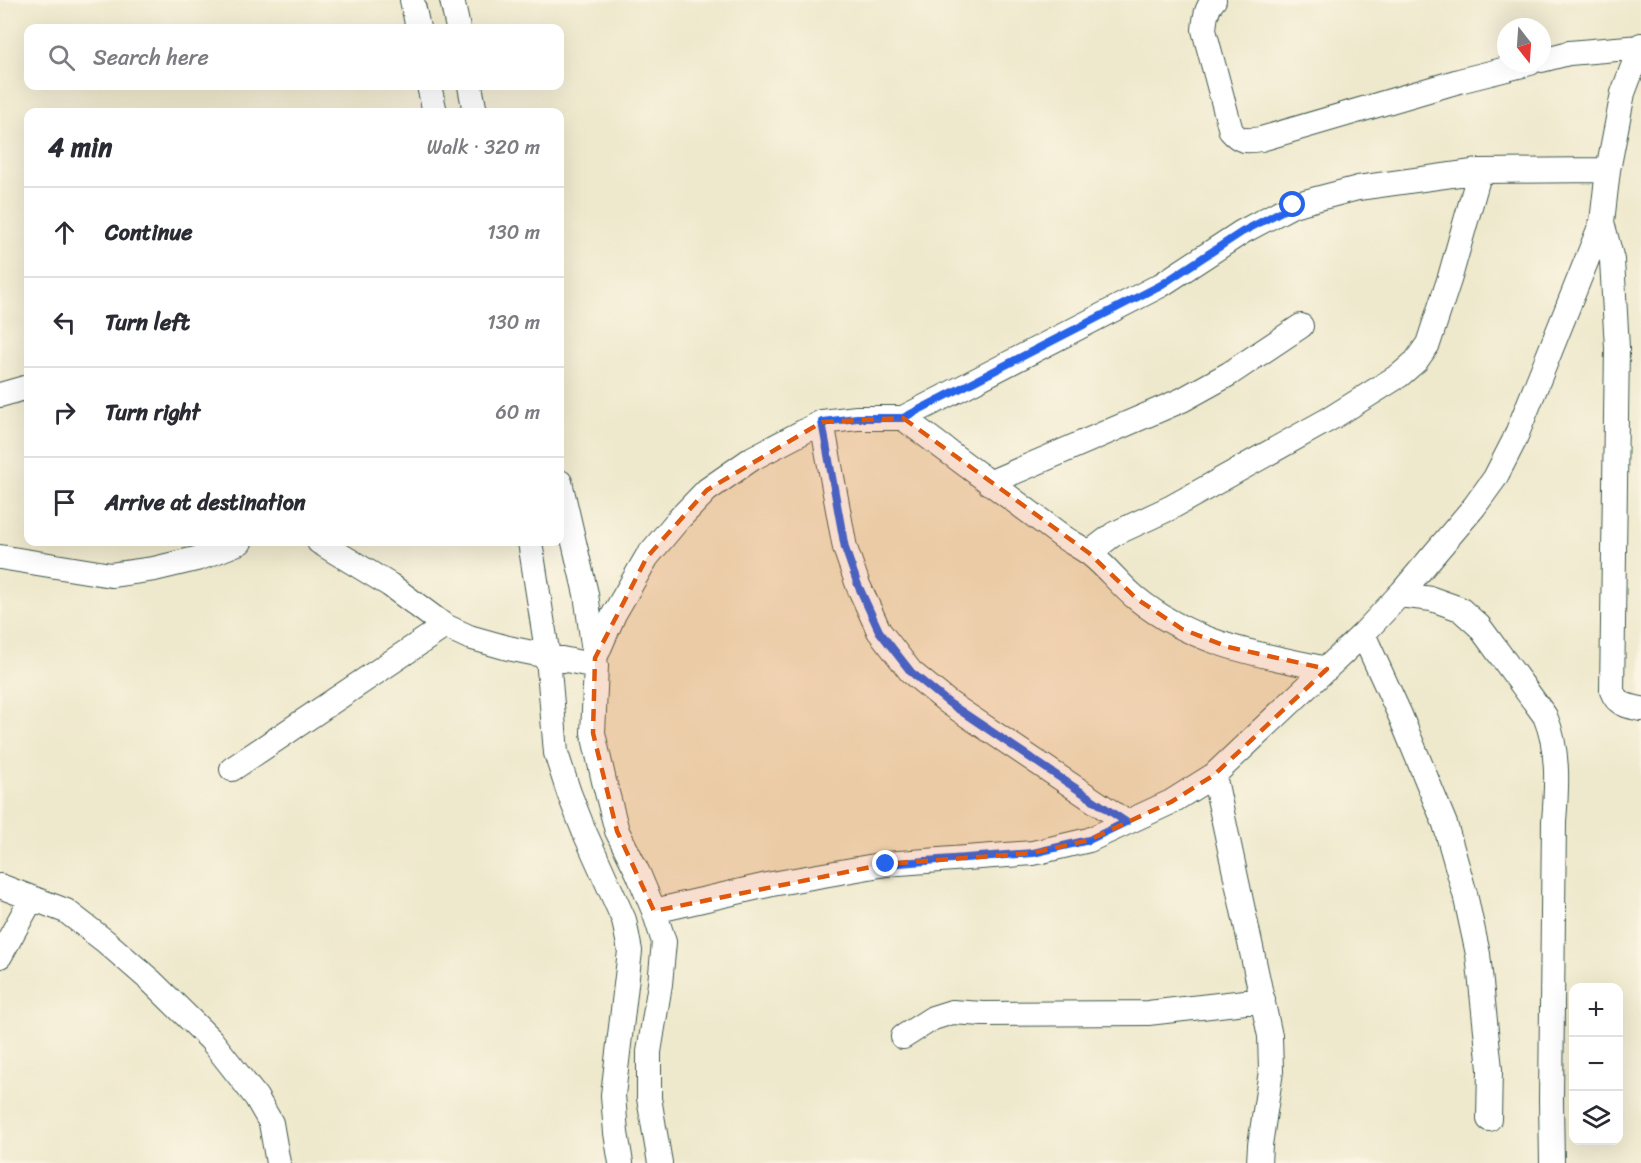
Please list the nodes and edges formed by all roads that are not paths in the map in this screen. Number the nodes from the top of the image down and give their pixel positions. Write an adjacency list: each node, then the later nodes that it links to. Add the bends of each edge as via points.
1 (412, 0): 4 (street)
2 (452, 0): 5 (street)
3 (1214, 0): 8 (street, via 1205,16 1204,30 1231,131 1245,141)
4 (417, 24)
5 (457, 24)
6 (1641, 46): 7 (street); 13 (street, via 1623,93)
7 (1551, 58)
8 (1497, 71)
9 (430, 90): 11 (street)
10 (471, 90): 12 (street)
11 (434, 108)
12 (474, 108)
13 (1608, 170): 14 (street); 15 (street)
14 (1480, 171): 19 (street, via 1358,188 1293,205 1242,232 1161,285); 26 (street, via 1428,344 1416,361 1333,417 1170,508 1114,534)
15 (1602, 222): 28 (street, via 1514,441 1495,478); 34 (street, via 1612,260 1617,348 1612,691 1617,701)
16 (1301, 326): 21 (street, via 1182,400)
17 (24, 388): 18 (street)
18 (0, 395)
19 (903, 418): 20 (street); 21 (street)
20 (822, 422): 32 (street, via 753,458 707,489 678,519 647,557 614,614); 37 (street, via 845,548 879,631 911,672 949,703)
21 (989, 483): 26 (street)
22 (564, 500): 32 (street)
23 (230, 546): 27 (street, via 200,558 111,575)
24 (326, 546): 29 (street, via 390,585)
25 (531, 546): 31 (street)
26 (1089, 554): 33 (street, via 1137,599 1182,629 1228,647)
27 (0, 557)
28 (1399, 595): 30 (street); 49 (street, via 1432,599 1460,609 1479,626 1550,728 1557,791)
29 (445, 626): 31 (street); 35 (street)
30 (1363, 634): 33 (street); 44 (street, via 1445,824 1465,894 1481,975 1490,1069)
31 (548, 657): 32 (street); 46 (street, via 556,753 569,794 624,920 630,951 613,1095)
32 (595, 662): 40 (street, via 593,733 604,782 617,831)
33 (1327, 669): 36 (street)
34 (1641, 709)
35 (232, 769)
36 (1214, 775): 37 (street, via 1171,802); 42 (street)
37 (1126, 822): 40 (street, via 1089,840 1033,853 886,864 772,884)
38 (0, 886): 39 (street)
39 (32, 898): 41 (street); 45 (street, via 66,911 105,941 211,1040 256,1097 271,1123)
40 (654, 911): 47 (street, via 664,942 649,1052 649,1098)
41 (0, 956)
42 (1263, 1000): 43 (street, via 1149,1013 952,1012 933,1018); 48 (street, via 1271,1071)
43 (903, 1037)
44 (1489, 1119)
45 (278, 1163)
46 (621, 1163)
47 (660, 1163)
48 (1259, 1163)
49 (1552, 1163)

